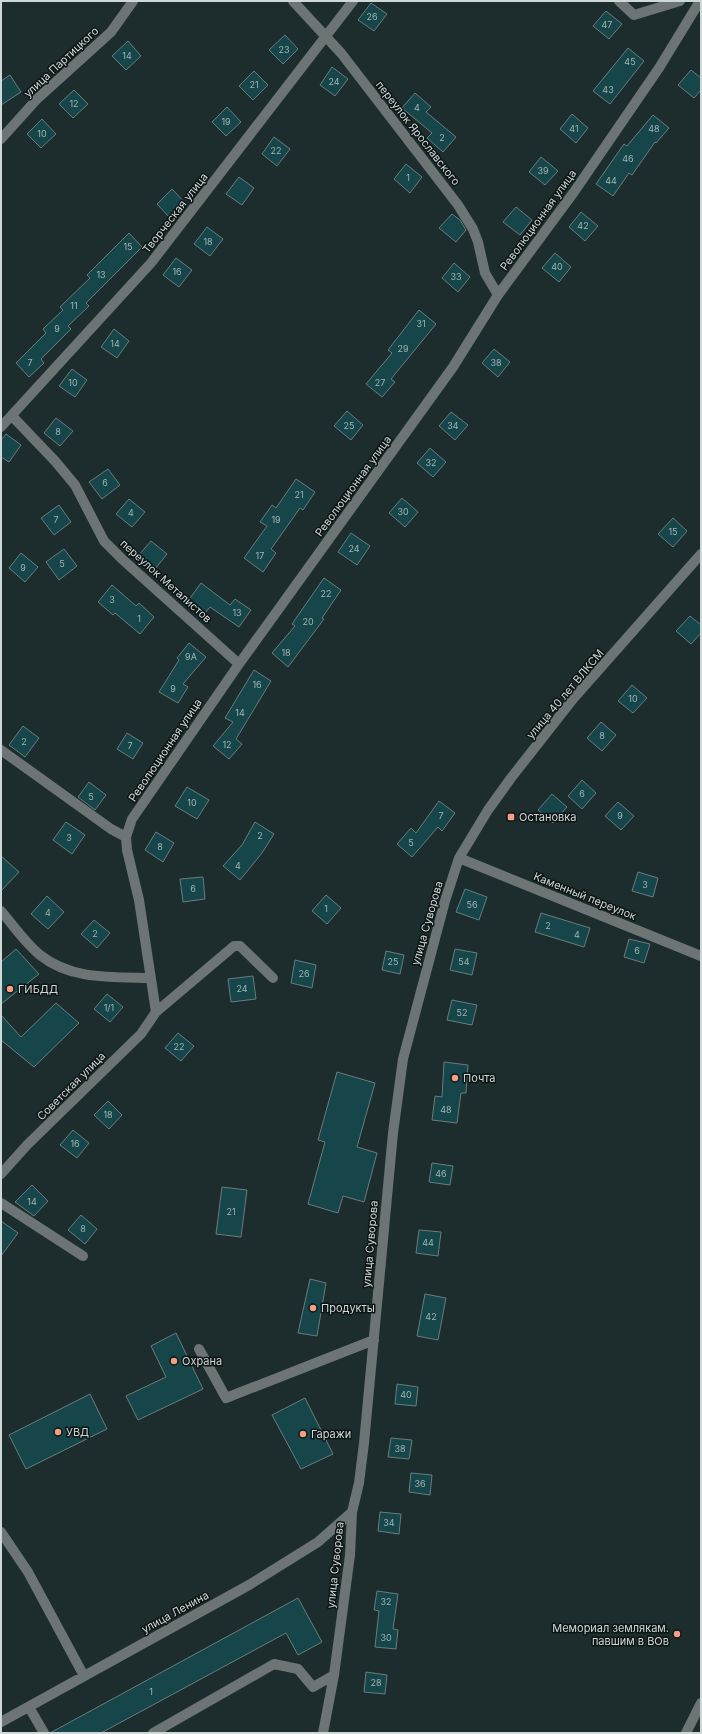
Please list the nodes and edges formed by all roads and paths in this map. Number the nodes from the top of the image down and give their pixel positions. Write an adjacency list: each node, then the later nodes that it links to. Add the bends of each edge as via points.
1 (133, 1): 8 (street, улица Партицкого, via 111,32 37,99)
2 (293, 1): 7 (street, переулок Ярославского)
3 (353, 1): 7 (street, Творческая улица)
4 (619, 1): 5 (street, via 634,16)
5 (680, 1)
6 (700, 1): 9 (street, Революционная улица, via 574,192)
7 (326, 38): 9 (street, переулок Ярославского, via 346,60 458,205 473,229 485,273); 10 (street, Творческая улица, via 151,263)
8 (1, 139)
9 (498, 295): 13 (street, Революционная улица, via 453,367)
10 (12, 416): 11 (street, Творческая улица); 13 (street, переулок Металистов, via 75,485 104,541)
11 (1, 426)
12 (701, 554): 16 (street, улица 40 лет ВЛКСМ, via 574,700 511,778)
13 (239, 664): 15 (street, Революционная улица, via 132,819)
14 (1, 750): 15 (street, via 111,829)
15 (126, 837): 19 (street, Революционная улица, via 139,900)
16 (459, 858): 18 (street, Каменный переулок); 25 (street, улица Суворова, via 403,1058 392,1133)
17 (1, 911): 19 (street, via 39,954 58,967 86,976)
18 (701, 956)
19 (150, 978): 21 (street, Революционная улица)
20 (273, 978): 21 (street, Советская улица, via 240,946 234,946)
21 (156, 1012): 22 (street, Советская улица, via 141,1034 27,1145)
22 (1, 1174)
23 (1, 1203): 24 (street)
24 (84, 1256)
25 (374, 1340): 26 (street, via 226,1398); 27 (street, улица Суворова, via 359,1482)
26 (199, 1349)
27 (352, 1512): 29 (street, улица Суворова, via 350,1555); 30 (street, улица Ленина, via 318,1542 249,1585)
28 (1, 1532): 30 (street, via 28,1572)
29 (334, 1675): 35 (street, via 313,1687 298,1669 274,1664); 36 (street, улица Суворова)
30 (84, 1676): 32 (street, улица Ленина)
31 (701, 1703): 37 (street)
32 (28, 1707): 33 (street, улица Ленина); 34 (street)
33 (1, 1722)
34 (44, 1733)
35 (153, 1733)
36 (323, 1733)
37 (686, 1733)

